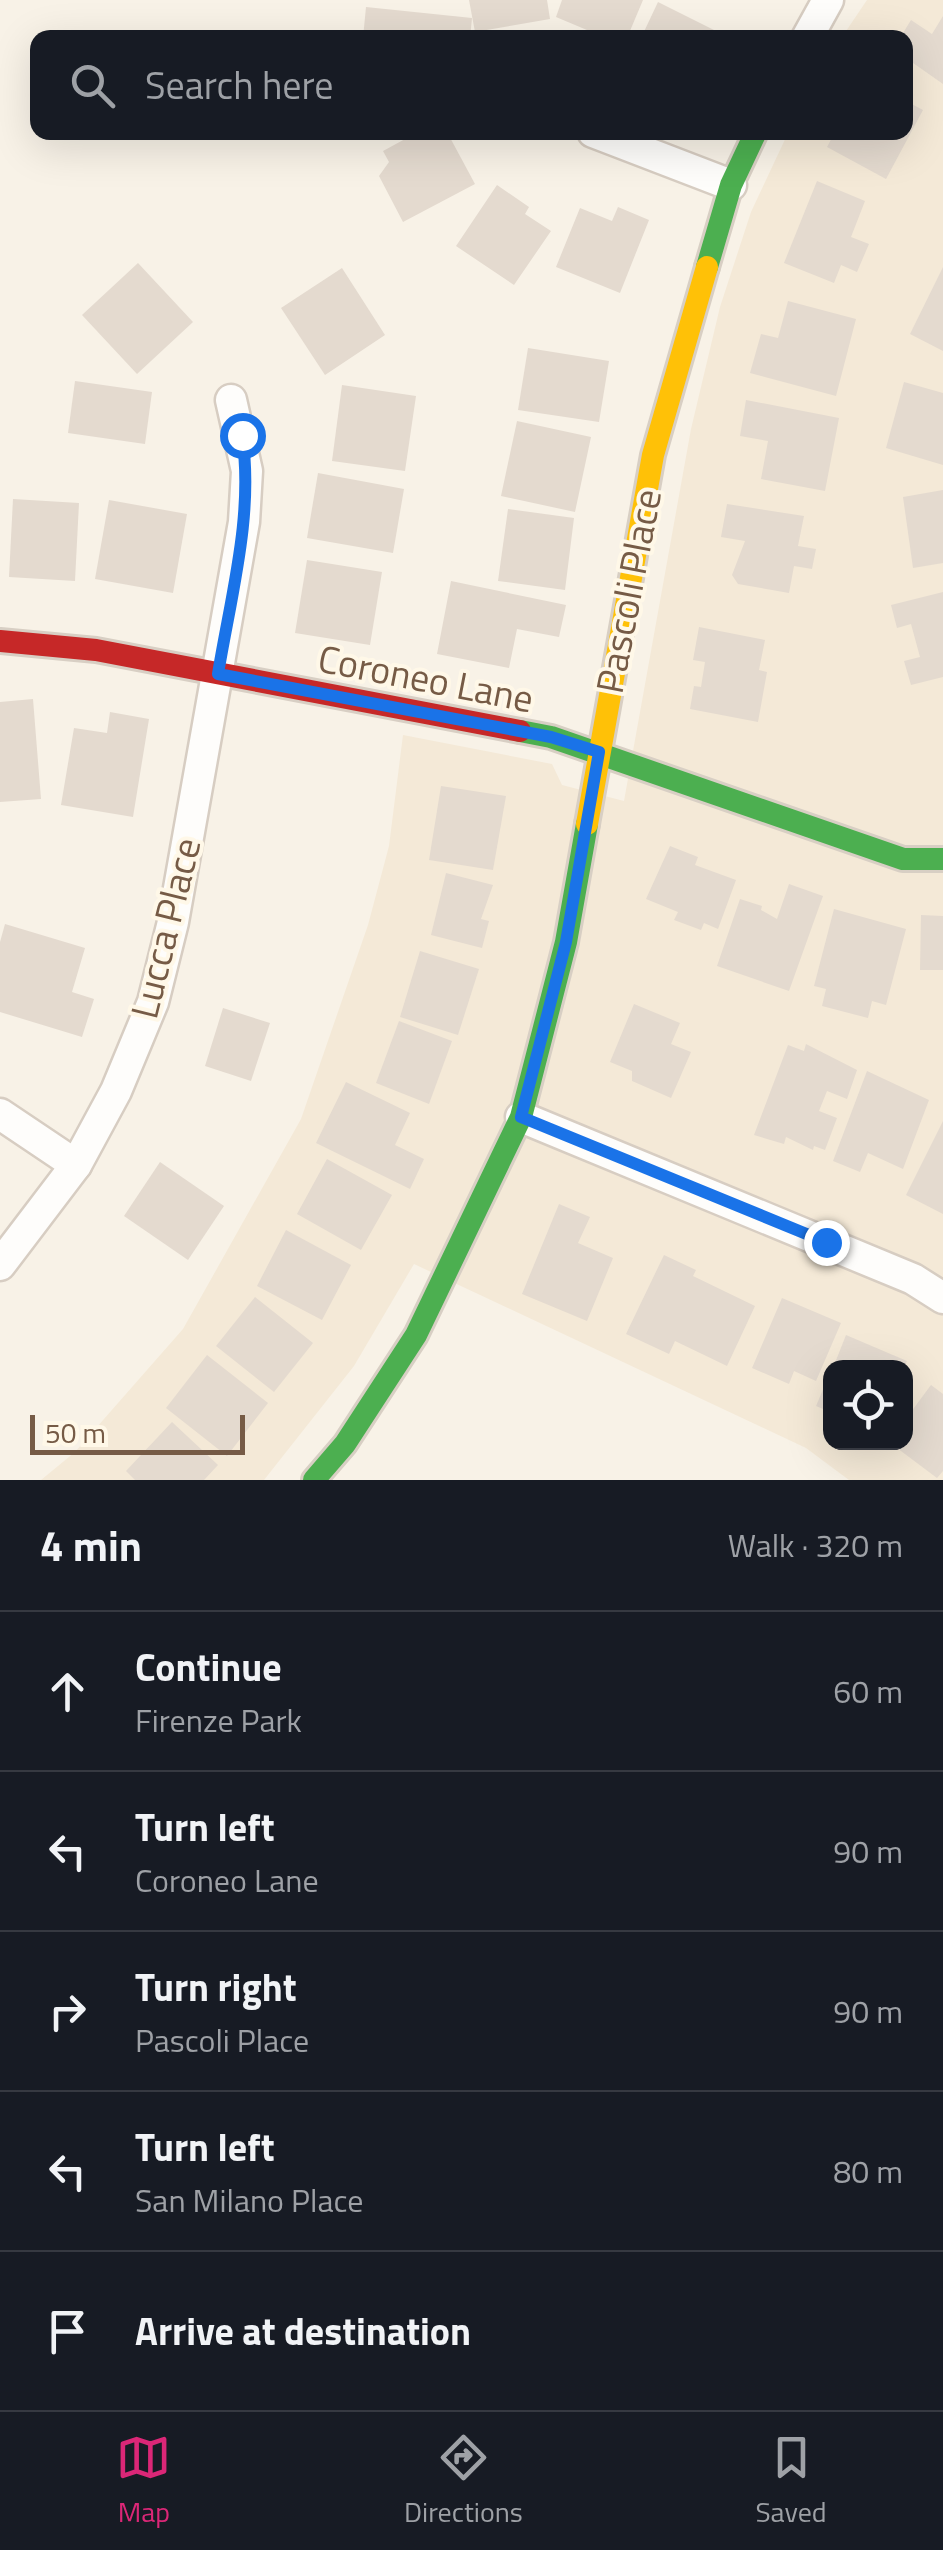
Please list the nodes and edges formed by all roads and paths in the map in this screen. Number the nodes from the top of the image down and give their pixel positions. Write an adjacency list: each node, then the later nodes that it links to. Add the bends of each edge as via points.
1 (828, 0): 2 (street)
2 (811, 30)
3 (614, 140): 5 (street)
4 (752, 140): 5 (street, Pascoli Place)
5 (731, 185): 9 (street, Pascoli Place, via 653,456)
6 (231, 400): 8 (street, Lucca Place, via 248,471)
7 (0, 640): 8 (street, Coroneo Lane)
8 (218, 674): 9 (street, Coroneo Lane, via 551,737); 13 (street, Lucca Place, via 154,1002)
9 (599, 752): 10 (street, Coroneo Lane, via 903,858); 12 (street, Pascoli Place, via 566,942)
10 (943, 859)
11 (0, 1114): 13 (street)
12 (521, 1117): 15 (street, via 913,1278); 16 (street, Pascoli Place, via 416,1334)
13 (76, 1165): 14 (street, Lucca Place)
14 (0, 1264)
15 (943, 1298)
16 (314, 1480)

